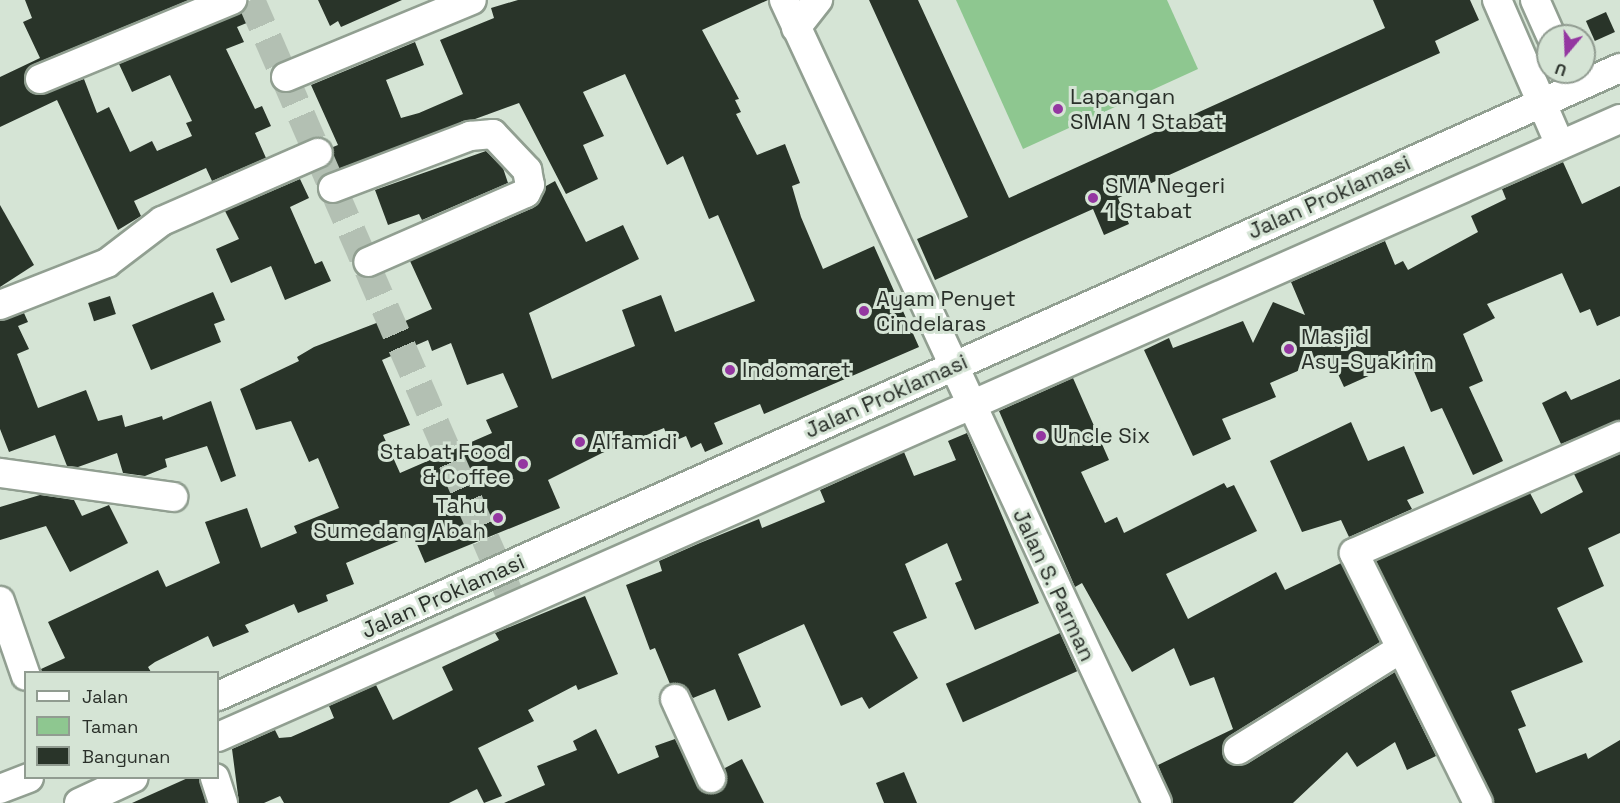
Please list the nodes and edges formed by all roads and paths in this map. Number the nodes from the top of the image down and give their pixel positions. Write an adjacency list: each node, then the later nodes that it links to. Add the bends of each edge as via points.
1 (232, 0): 12 (street)
2 (472, 0): 11 (street)
3 (784, 0): 8 (street, Jalan S. Parman)
4 (818, 0): 8 (street)
5 (1497, 0): 15 (street)
6 (1535, 0): 7 (street)
7 (1546, 24)
8 (796, 28): 23 (street, Jalan S. Parman)
9 (1620, 68): 10 (street, Jalan Proklamasi)
10 (1596, 74)
11 (286, 77)
12 (40, 79)
13 (1564, 84): 15 (street, Jalan Proklamasi)
14 (1572, 84): 17 (street)
15 (1541, 101): 18 (street); 23 (street, Jalan Proklamasi)
16 (1620, 118): 17 (street, Jalan Proklamasi)
17 (1593, 130): 18 (street, Jalan Proklamasi)
18 (1560, 145): 24 (street, Jalan Proklamasi)
19 (318, 153): 22 (street, via 162,221 107,263)
20 (333, 188): 21 (street, via 470,136 493,134 527,170 530,185 526,193)
21 (368, 262)
22 (0, 305)
23 (951, 367): 24 (street, Jalan S. Parman); 31 (street, Jalan Proklamasi)
24 (968, 404): 33 (street, Jalan Proklamasi); 42 (street, Jalan S. Parman)
25 (1620, 436): 29 (street, via 1354,553)
26 (0, 473): 27 (street)
27 (173, 497)
28 (0, 601): 30 (street)
29 (1400, 649): 34 (street); 43 (street)
30 (25, 671)
31 (219, 696)
32 (675, 699): 35 (street)
33 (219, 737)
34 (1238, 750)
35 (711, 778)
36 (24, 779): 39 (street)
37 (129, 779): 40 (street)
38 (216, 779): 41 (street)
39 (0, 789)
40 (79, 803)
41 (223, 803)
42 (1157, 803)
43 (1478, 803)

